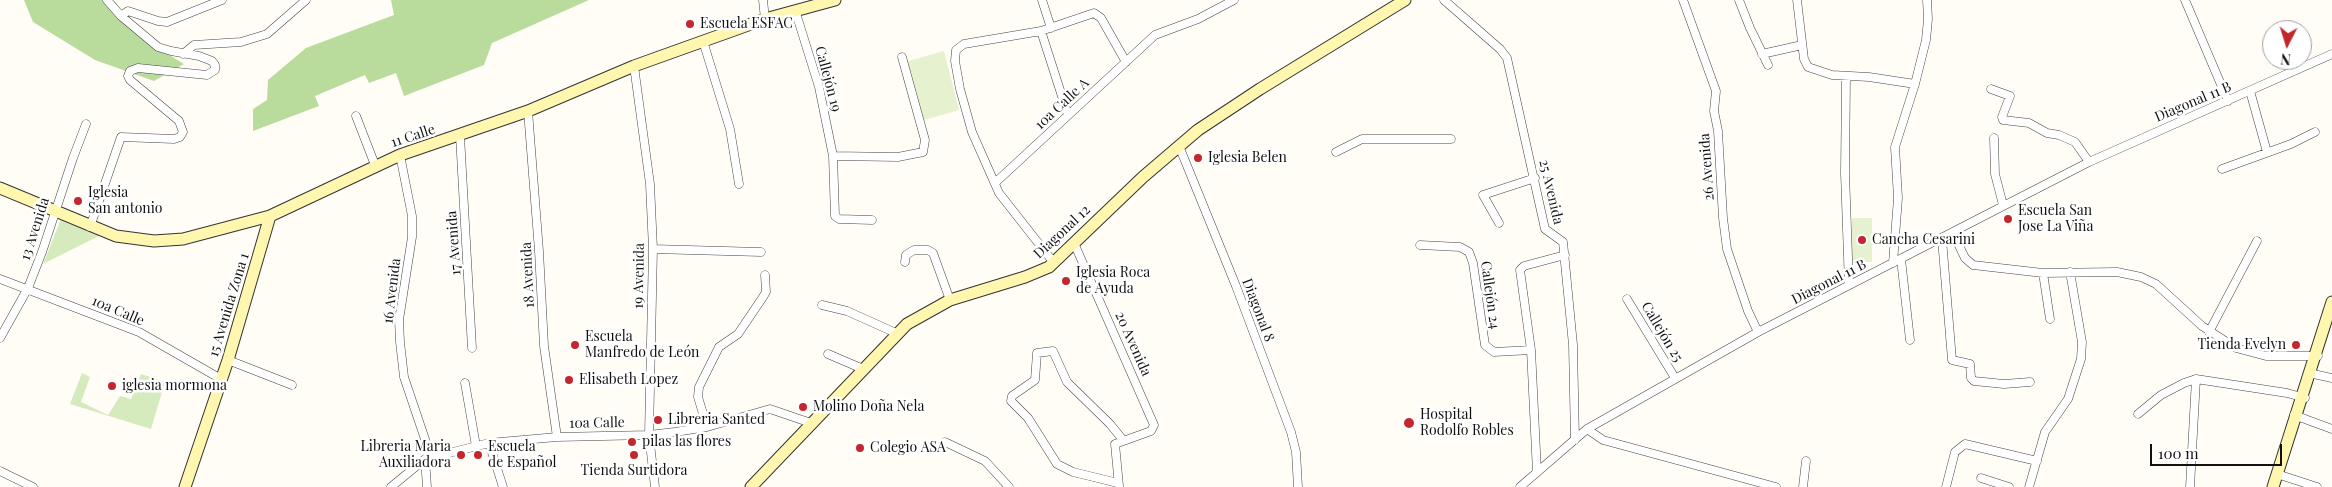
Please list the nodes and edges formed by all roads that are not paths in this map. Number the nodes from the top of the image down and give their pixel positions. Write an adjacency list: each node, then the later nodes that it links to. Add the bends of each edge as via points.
1 (107, 0): 16 (street)
2 (222, 0): 16 (street, via 167,22 128,11)
3 (306, 0): 22 (street, via 267,34 241,42 194,45)
4 (763, 0): 17 (street)
5 (835, 0): 15 (street, 11 Calle)
6 (1042, 0): 18 (street)
7 (1234, 0): 26 (street, 10a Calle A, via 1198,19 1158,33)
8 (1405, 0): 42 (street, Diagonal 12, via 1260,89)
9 (1444, 0): 50 (street, 25 Avenida, via 1507,58)
10 (1683, 0): 84 (street, 26 Avenida, via 1716,90 1714,111 1727,249)
11 (1739, 0): 23 (street)
12 (1797, 0): 21 (street)
13 (1926, 0): 30 (street, via 1927,29)
14 (2185, 0): 33 (street)
15 (794, 10): 17 (street, 11 Calle); 46 (street, Callejón 19, via 820,87)
16 (121, 16): 22 (street, via 158,46)
17 (765, 19): 20 (street, 11 Calle)
18 (1051, 28): 19 (street); 26 (street, via 1096,14)
19 (1041, 31): 35 (street); 51 (street, via 964,44 956,50 960,88 972,132)
20 (703, 41): 28 (street, 11 Calle); 52 (street, via 730,128)
21 (1802, 45): 23 (street); 29 (street, via 1808,67)
22 (183, 54): 59 (street, via 212,61 215,70 207,75 138,68 130,71 130,80 179,121 183,132 174,139 121,136)
23 (1762, 54): 27 (street)
24 (2332, 54): 32 (street, Diagonal 11 B)
25 (902, 57): 46 (street, via 925,140 923,152 898,156)
26 (1126, 62): 35 (street, 10a Calle A)
27 (1768, 65)
28 (634, 66): 34 (street, 11 Calle); 65 (street, 19 Avenida, via 650,184)
29 (1846, 77): 30 (street); 76 (street)
30 (1915, 84): 71 (street, via 1895,147 1898,198)
31 (1991, 89): 47 (street, via 2010,96 2002,120 2028,123 2075,142)
32 (2250, 91): 33 (street, Diagonal 11 B); 44 (street)
33 (2228, 101): 47 (street, Diagonal 11 B)
34 (528, 111): 39 (street, 11 Calle); 111 (street, 18 Avenida, via 544,346)
35 (1068, 115): 51 (street, 10a Calle A)
36 (356, 116): 48 (street)
37 (86, 124): 55 (street, 13 Avenida)
38 (2315, 132): 44 (street)
39 (460, 136): 45 (street, 11 Calle); 89 (street, 17 Avenida)
40 (1994, 138): 54 (street, via 1996,174)
41 (1452, 139): 43 (street, via 1362,140)
42 (1179, 146): 63 (street, Diagonal 12); 133 (street, Diagonal 8, via 1291,432)
43 (1336, 152)
44 (2267, 152): 49 (street)
45 (400, 155): 48 (street, 11 Calle); 117 (street, 16 Avenida, via 411,209 412,237 399,320 400,342 404,377)
46 (834, 156): 57 (street, Callejón 19, via 835,216 839,219)
47 (2089, 162): 54 (street, Diagonal 11 B)
48 (375, 165): 56 (street, 11 Calle)
49 (2222, 169)
50 (1535, 178): 58 (street, via 1483,195); 67 (street, 25 Avenida, via 1545,229 1561,238)
51 (996, 182): 70 (street, via 1002,198)
52 (739, 184)
53 (0, 188): 55 (street, 11 Calle)
54 (2003, 205): 60 (street, Diagonal 11 B)
55 (55, 211): 59 (street, 11 Calle); 77 (street, 13 Avenida)
56 (270, 216): 59 (street, 11 Calle, via 183,239 154,241 116,236); 93 (street, 15 Avenida Zona 1)
57 (872, 220)
58 (1499, 223)
59 (90, 227)
60 (1953, 233): 61 (street, Diagonal 11 B); 73 (street, via 1970,263)
61 (1942, 239): 68 (street, Diagonal 11 B); 100 (street, via 1952,360 1970,364 1974,381)
62 (2257, 240): 85 (street)
63 (1074, 243): 70 (street, Diagonal 12); 112 (street, 20 Avenida, via 1154,425 1153,429)
64 (1420, 245): 90 (street, Callejón 24, via 1460,247 1469,252 1474,263 1485,345 1494,352)
65 (653, 249): 66 (street); 110 (street, 19 Avenida)
66 (760, 252)
67 (1565, 255): 90 (street, via 1521,269); 113 (street, 25 Avenida, via 1574,346)
68 (1901, 259): 71 (street, Diagonal 11 B); 88 (street)
69 (905, 262): 79 (street, via 906,255 914,250 933,253)
70 (1054, 263): 79 (street, Diagonal 12, via 1030,275)
71 (1893, 263): 76 (street, Diagonal 11 B)
72 (2070, 272): 73 (street); 85 (street, via 2117,272 2149,280); 119 (street, via 2082,342 2081,359 2068,399 2045,432)
73 (2043, 273): 82 (street)
74 (765, 275): 107 (street, via 766,292 733,339 719,347 698,387)
75 (0, 279): 77 (street, 10a Calle)
76 (1850, 285): 84 (street, Diagonal 11 B)
77 (28, 288): 87 (street, 13 Avenida); 98 (street, 10a Calle, via 139,332)
78 (1627, 299): 96 (street, Callejón 25)
79 (950, 300): 86 (street, Diagonal 12, via 920,315)
80 (2332, 302): 83 (street)
81 (822, 304): 86 (street, via 847,311)
82 (2050, 319)
83 (2328, 328): 92 (street)
84 (1758, 332): 96 (street, Diagonal 11 B)
85 (2209, 332): 92 (street, via 2236,348 2257,355)
86 (896, 333): 94 (street, Diagonal 12)
87 (0, 338)
88 (1910, 340)
89 (472, 348)
90 (1531, 350): 121 (street)
91 (828, 354): 94 (street)
92 (2318, 356): 95 (street)
93 (228, 360): 98 (street, 15 Avenida Zona 1); 102 (street)
94 (863, 368): 106 (street, Diagonal 12)
95 (2312, 374): 97 (street); 103 (street)
96 (1675, 378): 108 (street, Diagonal 11 B)
97 (2332, 378)
98 (221, 379): 126 (street, 15 Avenida Zona 1)
99 (2196, 379): 103 (street); 104 (street, via 2161,395); 140 (street)
100 (2030, 382)
101 (465, 383): 116 (street)
102 (292, 385)
103 (2303, 397): 105 (street)
104 (2138, 414)
105 (2296, 416): 109 (street); 122 (street)
106 (811, 423): 107 (street, 10a Calle, via 770,409); 131 (street, Diagonal 12)
107 (707, 427): 110 (street, 10a Calle)
108 (1587, 429): 113 (street, Diagonal 11 B); 135 (street, via 1603,440)
109 (2332, 429)
110 (649, 435): 111 (street, 10a Calle); 130 (street, 19 Avenida)
111 (557, 437): 115 (street, 10a Calle)
112 (1123, 440): 124 (street, via 1116,444); 124 (street, via 1065,379 1053,351 1037,353 1035,380 1012,396 1011,401 1028,418 1057,464)
113 (1575, 440): 121 (street, Diagonal 11 B)
114 (945, 442): 132 (street, via 985,461)
115 (489, 443): 116 (street, 10a Calle); 129 (street)
116 (476, 446): 117 (street, 10a Calle)
117 (428, 458): 127 (street, 10a Calle); 128 (street, 16 Avenida)
118 (1806, 461): 136 (street)
119 (2036, 462): 137 (street, via 1965,444 1955,452); 139 (street)
120 (0, 471): 125 (street)
121 (1537, 472): 134 (street, Diagonal 11 B)
122 (2279, 474): 141 (street); 142 (street); 143 (street)
123 (1981, 478): 138 (street)
124 (1118, 485)
125 (33, 487)
126 (185, 487)
127 (391, 487)
128 (427, 487)
129 (503, 487)
130 (655, 487)
131 (751, 487)
132 (1010, 487)
133 (1298, 487)
134 (1520, 487)
135 (1776, 487)
136 (1803, 487)
137 (1946, 487)
138 (2009, 487)
139 (2029, 487)
140 (2190, 487)
141 (2273, 487)
142 (2278, 487)
143 (2317, 487)

